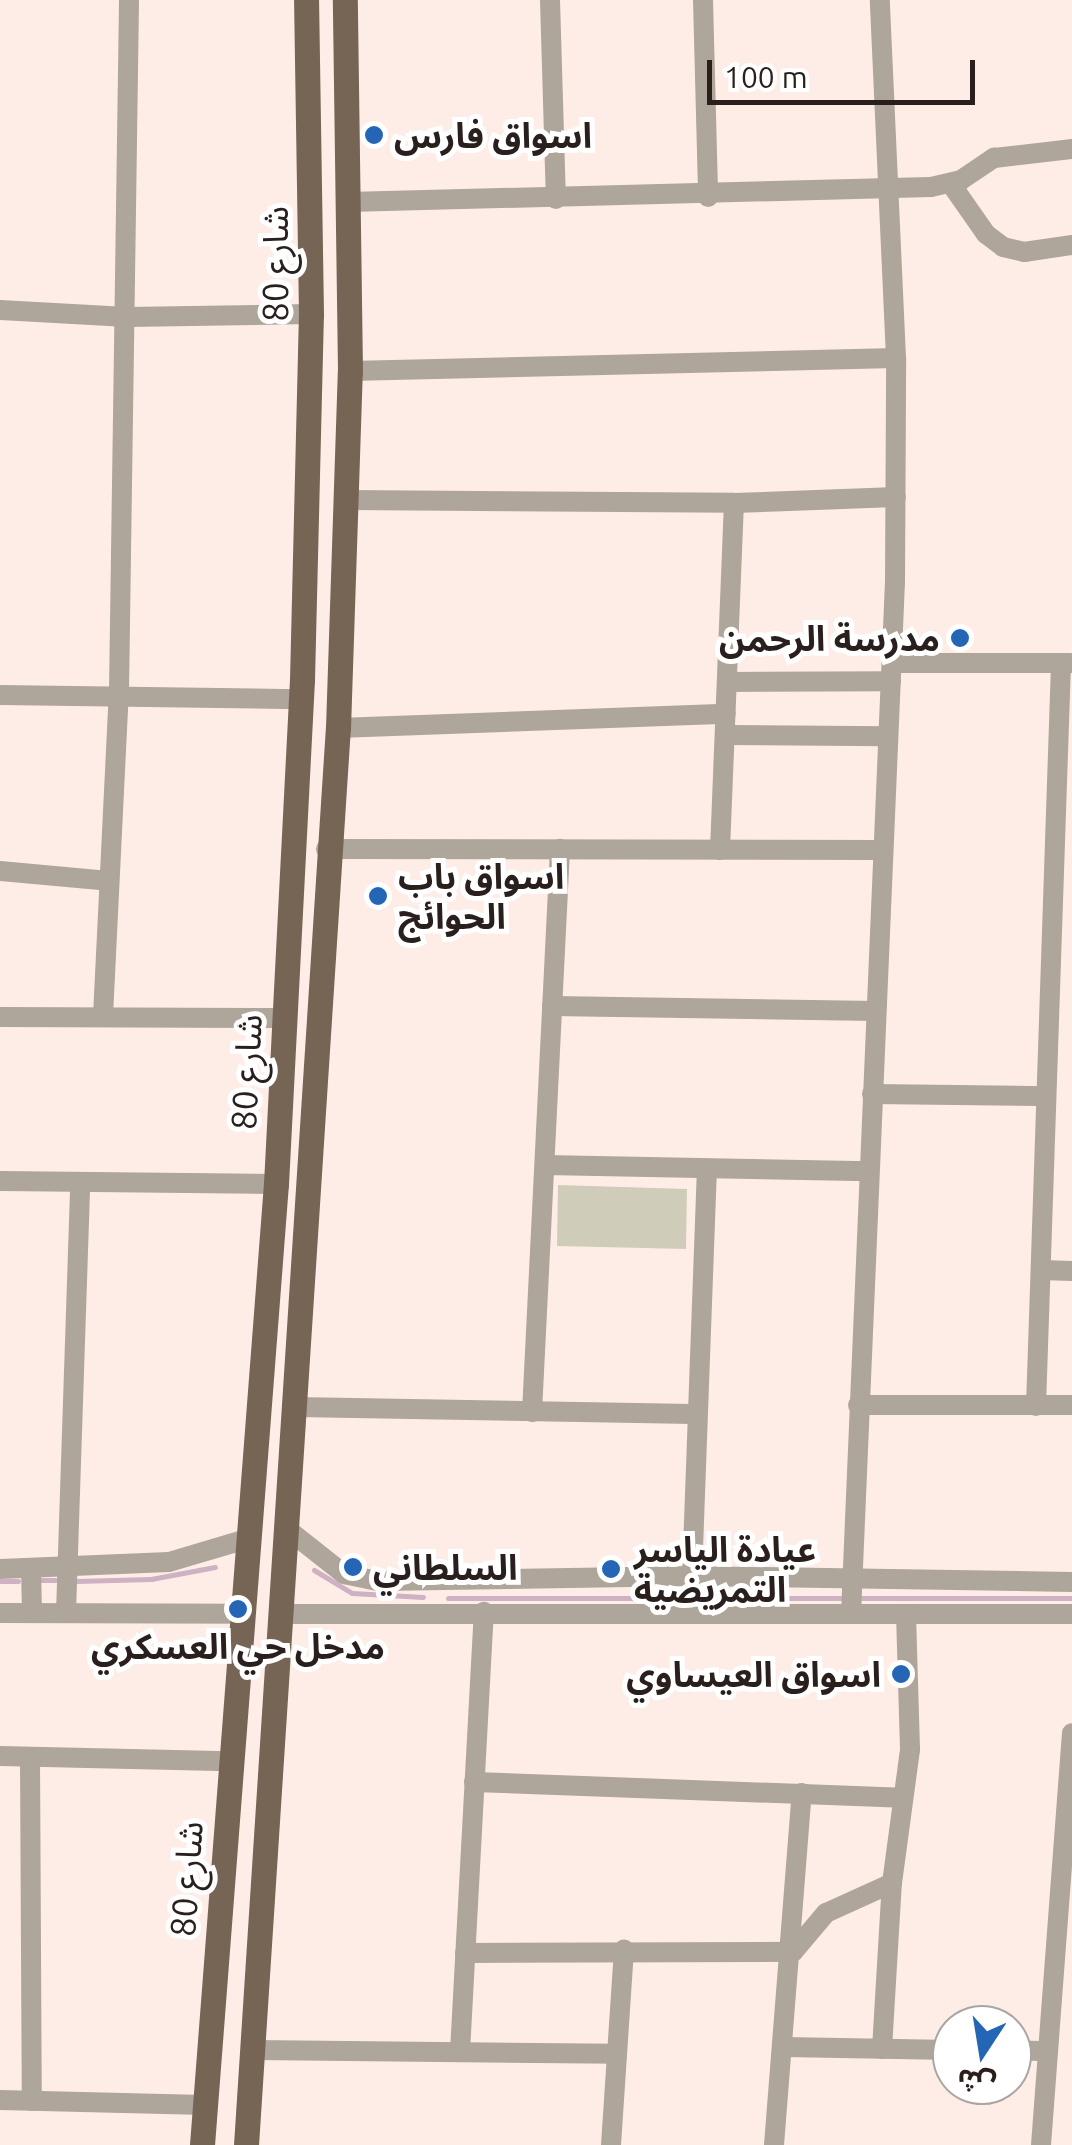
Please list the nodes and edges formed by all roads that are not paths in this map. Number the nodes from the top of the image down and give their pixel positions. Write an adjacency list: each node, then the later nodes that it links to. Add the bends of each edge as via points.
1 (129, 0): 20 (street)
2 (306, 0): 9 (main road, شارع 80)
3 (346, 0): 8 (main road, شارع 80)
4 (550, 0): 13 (street)
5 (703, 0): 12 (street)
6 (880, 0): 11 (street)
7 (1072, 149): 10 (street, via 994,158)
8 (347, 156): 9 (main road, via 330,173); 14 (main road, شارع 80)
9 (310, 158): 17 (main road, شارع 80)
10 (951, 184): 11 (street); 15 (street, via 986,234 1003,246 1024,252)
11 (891, 188): 12 (street); 21 (street)
12 (708, 197): 13 (street)
13 (556, 199): 14 (street)
14 (348, 202): 16 (main road, شارع 80)
15 (1072, 245)
16 (348, 248): 17 (main road, via 333,236); 22 (main road, شارع 80)
17 (311, 252): 19 (main road, شارع 80)
18 (0, 310): 20 (street)
19 (311, 314): 20 (street); 31 (main road, شارع 80)
20 (127, 317): 29 (street)
21 (896, 358): 22 (street); 23 (street)
22 (350, 371): 24 (main road, شارع 80)
23 (896, 497): 25 (street); 27 (street)
24 (346, 500): 25 (street); 33 (main road, شارع 80)
25 (734, 503): 28 (street)
26 (1066, 663): 27 (street); 35 (street)
27 (891, 672): 28 (street); 34 (street)
28 (727, 682): 32 (street)
29 (120, 692): 30 (street); 31 (street); 41 (street)
30 (0, 695)
31 (299, 699): 46 (main road, شارع 80)
32 (726, 724): 33 (street); 34 (street); 38 (street)
33 (338, 728): 36 (main road, شارع 80)
34 (888, 736): 39 (street)
35 (1064, 832): 48 (street)
36 (326, 848): 37 (street); 60 (main road, شارع 80)
37 (560, 849): 38 (street); 42 (street)
38 (720, 850): 39 (street)
39 (883, 850): 43 (street)
40 (0, 871): 41 (street)
41 (109, 882): 45 (street)
42 (552, 1006): 43 (street); 49 (street)
43 (876, 1010): 47 (street)
44 (0, 1016): 45 (street)
45 (104, 1016): 46 (street)
46 (284, 1018): 54 (main road, شارع 80)
47 (872, 1094): 48 (street); 51 (street)
48 (1046, 1096): 55 (street)
49 (544, 1165): 50 (street); 61 (street)
50 (707, 1169): 51 (street); 62 (street)
51 (869, 1171): 57 (street)
52 (0, 1180): 53 (street)
53 (80, 1182): 54 (street); 65 (street)
54 (276, 1184): 64 (main road, شارع 80)
55 (1040, 1270): 56 (street); 58 (street)
56 (1072, 1271)
57 (858, 1406): 58 (street); 69 (street)
58 (1036, 1406): 59 (street)
59 (1072, 1406)
60 (296, 1407): 61 (street); 63 (main road, شارع 80)
61 (532, 1412): 62 (street)
62 (693, 1414): 68 (street)
63 (287, 1530): 70 (street, via 344,1574); 78 (main road, شارع 80)
64 (250, 1538): 65 (street, via 170,1562); 77 (main road, شارع 80)
65 (66, 1567): 67 (street); 76 (street)
66 (0, 1568): 67 (street)
67 (30, 1568): 75 (street)
68 (692, 1576): 69 (street); 70 (street)
69 (852, 1579): 71 (street); 79 (street)
70 (435, 1580): 72 (street)
71 (1072, 1582)
72 (435, 1612): 73 (street); 78 (street)
73 (484, 1612): 79 (street); 86 (street)
74 (0, 1613): 75 (street)
75 (32, 1613): 76 (street)
76 (66, 1613): 77 (street)
77 (244, 1614): 85 (main road, شارع 80)
78 (282, 1614): 97 (main road, شارع 80)
79 (850, 1614): 80 (street)
80 (906, 1614): 81 (street); 89 (street, via 910,1749)
81 (1072, 1614)
82 (1072, 1733): 87 (street)
83 (0, 1756): 84 (street)
84 (30, 1758): 85 (street); 103 (street)
85 (229, 1762): 104 (main road, شارع 80)
86 (474, 1782): 88 (street); 93 (street)
87 (1070, 1790): 99 (street)
88 (802, 1793): 89 (street); 92 (street)
89 (902, 1798): 90 (street)
90 (892, 1883): 92 (street, via 826,1913); 95 (street)
91 (624, 1949): 92 (street); 93 (street); 101 (street)
92 (793, 1952): 94 (street)
93 (465, 1953): 100 (street)
94 (784, 2047): 95 (street); 108 (street)
95 (882, 2048): 96 (street)
96 (932, 2049)
97 (253, 2050): 100 (street); 106 (main road, شارع 80)
98 (1032, 2050): 99 (street)
99 (1048, 2050): 109 (street)
100 (460, 2052): 101 (street)
101 (617, 2054): 107 (street)
102 (0, 2100): 103 (street)
103 (32, 2101): 104 (street)
104 (206, 2105): 105 (main road, شارع 80)
105 (202, 2145)
106 (246, 2145)
107 (611, 2145)
108 (774, 2145)
109 (1041, 2145)

